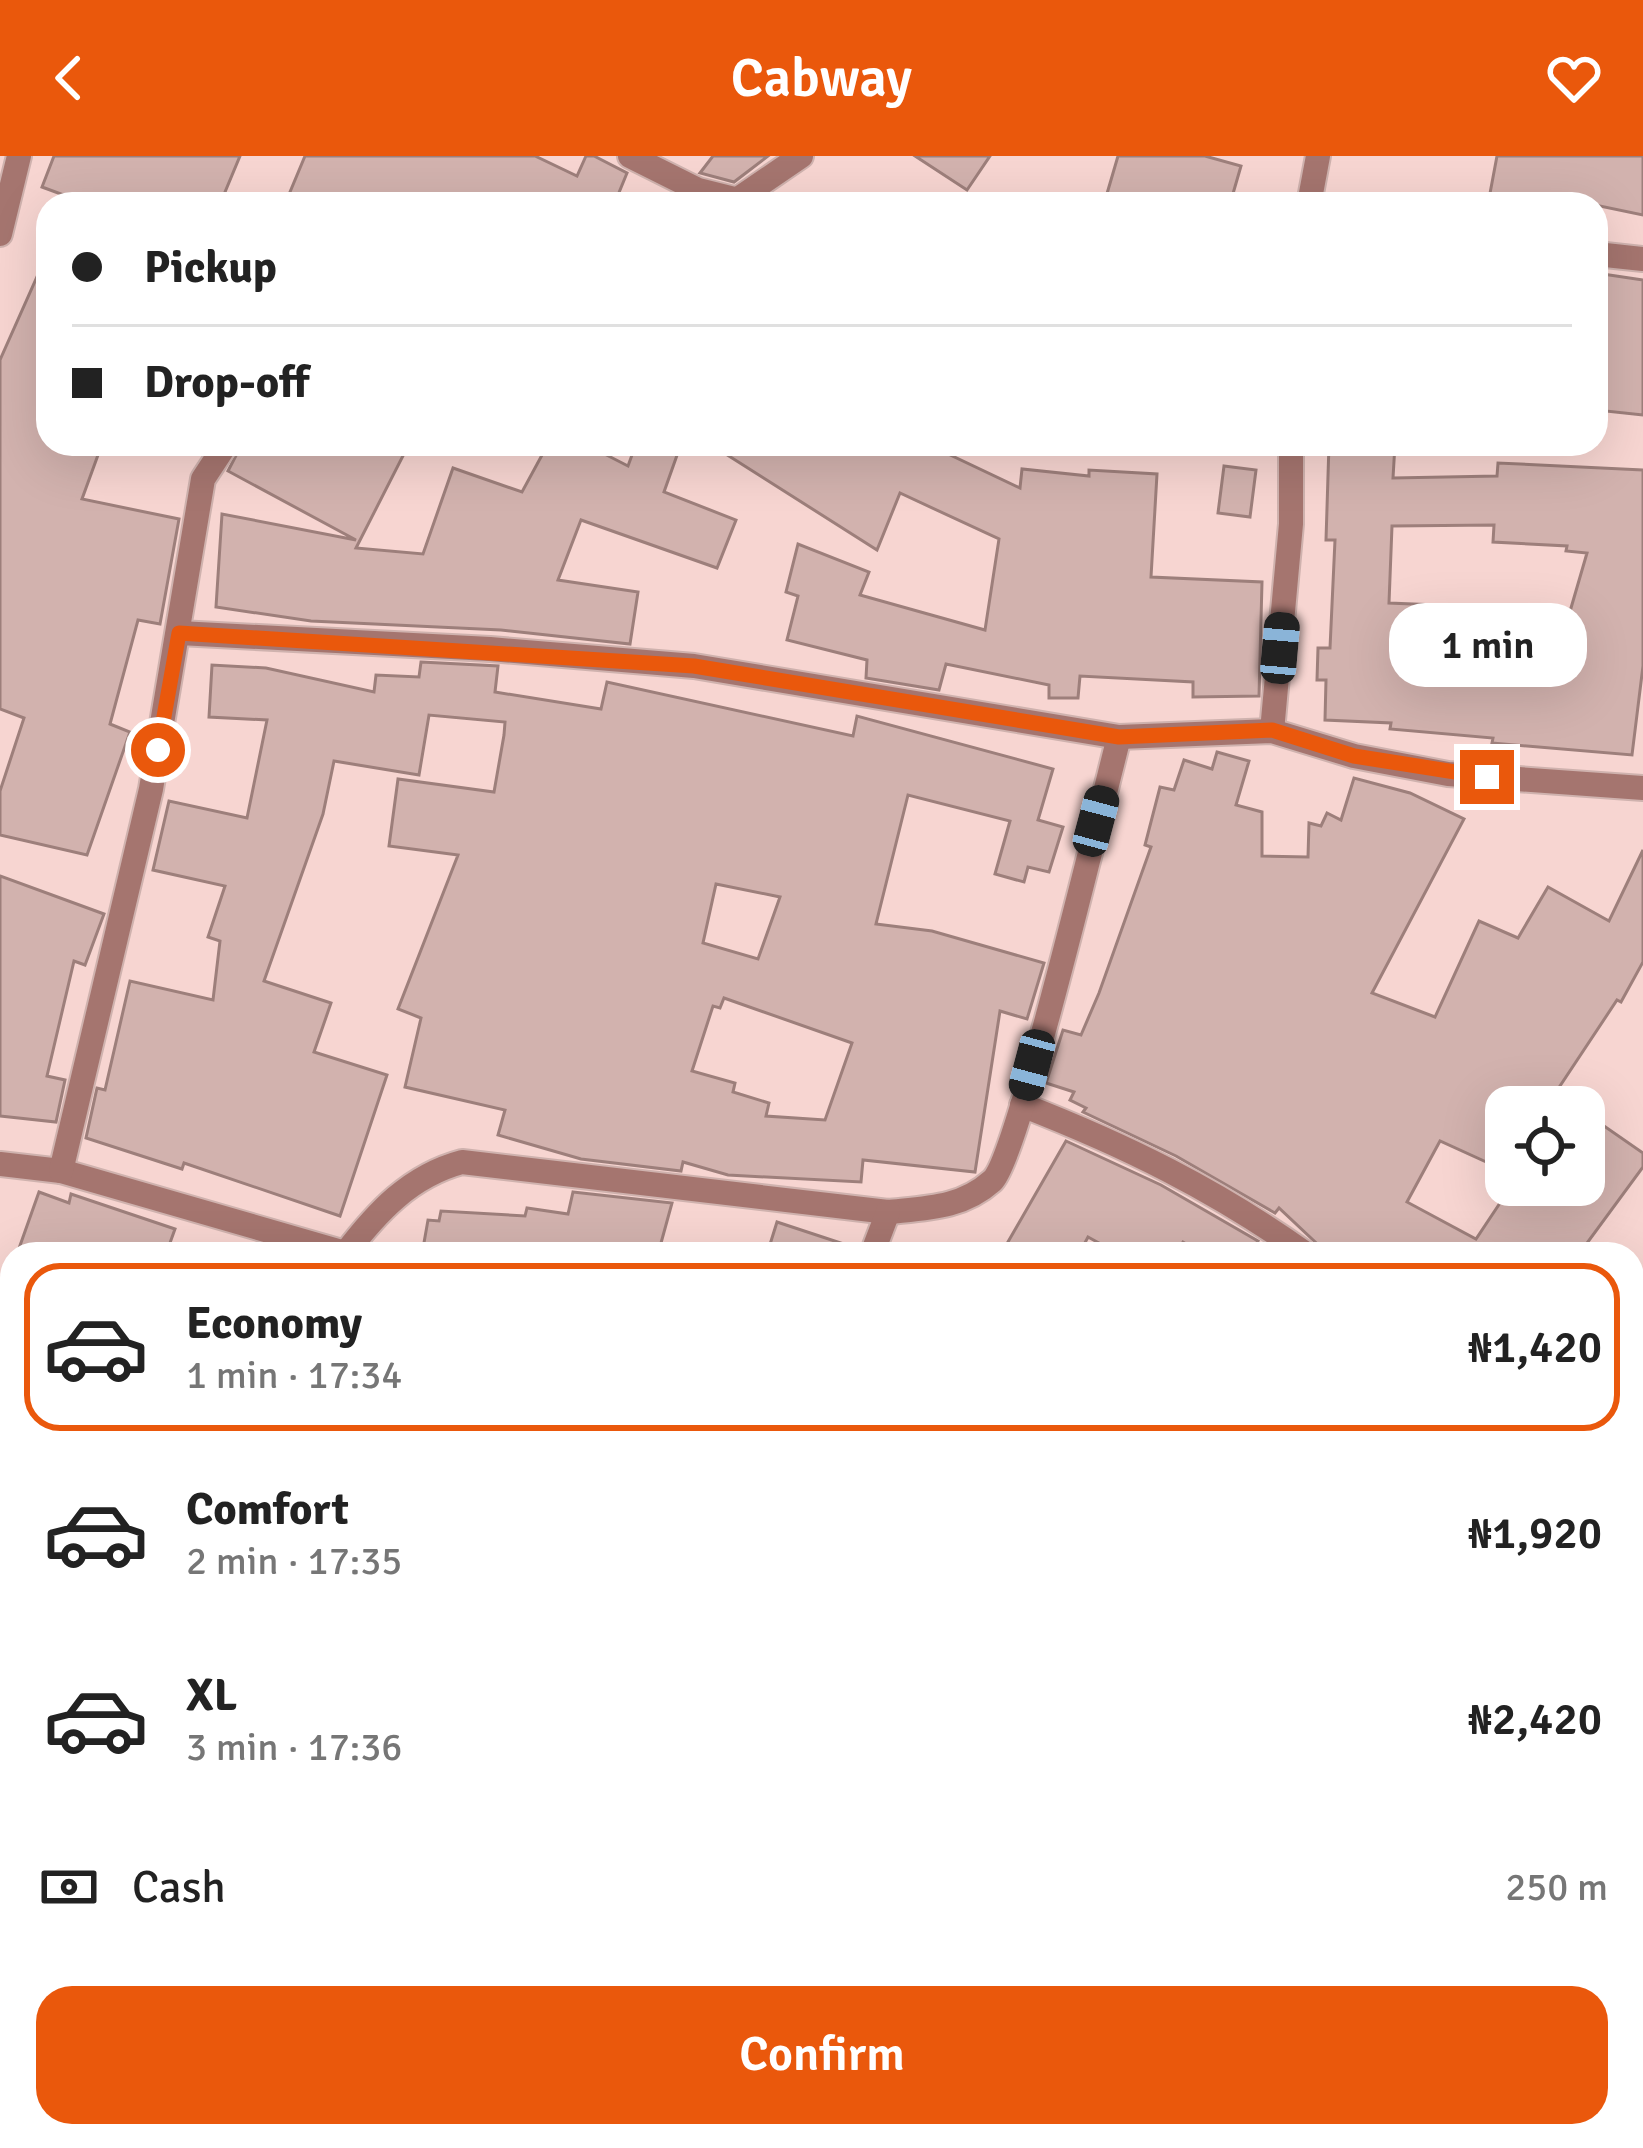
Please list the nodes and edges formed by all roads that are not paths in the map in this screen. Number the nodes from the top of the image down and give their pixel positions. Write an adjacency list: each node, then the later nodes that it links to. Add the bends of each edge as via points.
1 (19, 156): 8 (street)
2 (630, 156): 5 (street)
3 (801, 156): 6 (street)
4 (1318, 156): 7 (street)
5 (704, 192)
6 (748, 192)
7 (1311, 192)
8 (0, 234)
9 (1608, 255): 10 (street)
10 (1643, 259)
11 (218, 456): 13 (street, via 202,478)
12 (1291, 456): 14 (street)
13 (179, 633): 15 (street, via 694,666); 19 (street, via 151,789)
14 (1272, 730): 15 (street); 16 (street, via 1448,774)
15 (1119, 737): 17 (street)
16 (1643, 788)
17 (1022, 1105): 20 (street, via 996,1179 954,1205); 24 (street, via 1124,1145 1223,1196)
18 (0, 1164): 19 (street)
19 (61, 1171): 21 (street)
20 (888, 1212): 22 (street, via 462,1162 433,1170 380,1209); 23 (street)
21 (304, 1242)
22 (354, 1242)
23 (877, 1242)
24 (1289, 1242)

